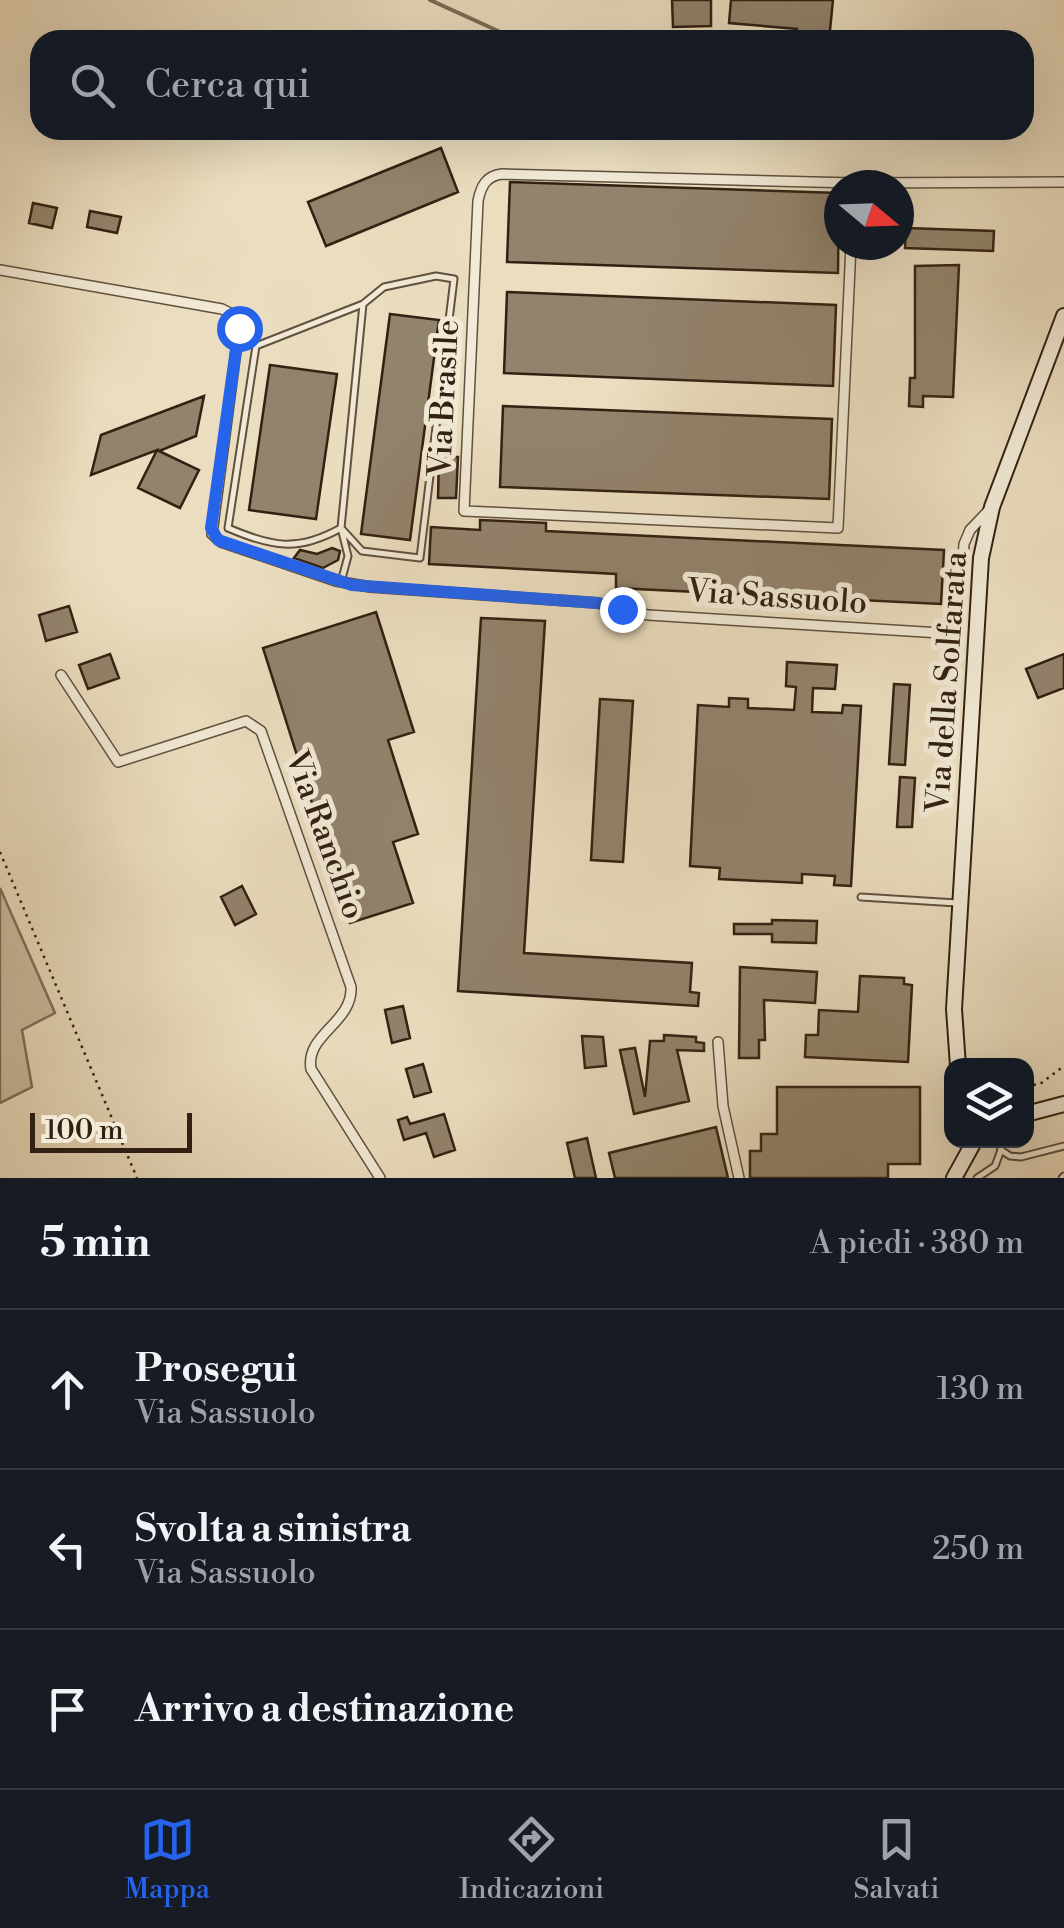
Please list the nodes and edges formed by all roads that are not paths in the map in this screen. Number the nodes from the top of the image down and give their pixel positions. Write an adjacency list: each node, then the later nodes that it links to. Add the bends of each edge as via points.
1 (1064, 182): 3 (street, Via Brasile)
2 (824, 183): 4 (street, Via Brasile, via 502,174 488,179 478,201 464,511 838,528)
3 (914, 183)
4 (850, 260)
5 (0, 270): 10 (street, Via Sassuolo, via 236,316 212,534)
6 (363, 304): 9 (lane); 9 (lane, via 256,346 228,528 286,546); 9 (lane, via 384,287 454,278 420,558 362,551)
7 (1064, 316): 8 (main road, Via della Solfarata)
8 (992, 507): 10 (street, Via Sassuolo, via 964,544 958,634 648,614 598,603); 13 (main road, Via della Solfarata, via 981,558)
9 (341, 528): 10 (lane, via 348,556)
10 (341, 582)
11 (61, 675): 21 (street, Via Ranchio, via 118,762 246,720 261,730 351,987 346,1011 312,1049 311,1070)
12 (861, 897): 13 (lane)
13 (960, 903): 15 (main road, Via della Solfarata)
14 (718, 1042): 22 (street)
15 (957, 1058)
16 (1064, 1104): 17 (main road)
17 (1034, 1112)
18 (1064, 1146): 20 (lane, via 1021,1157)
19 (971, 1148): 23 (main road)
20 (1001, 1150): 24 (lane, via 994,1166)
21 (380, 1178)
22 (739, 1178)
23 (954, 1178)
24 (977, 1178)

